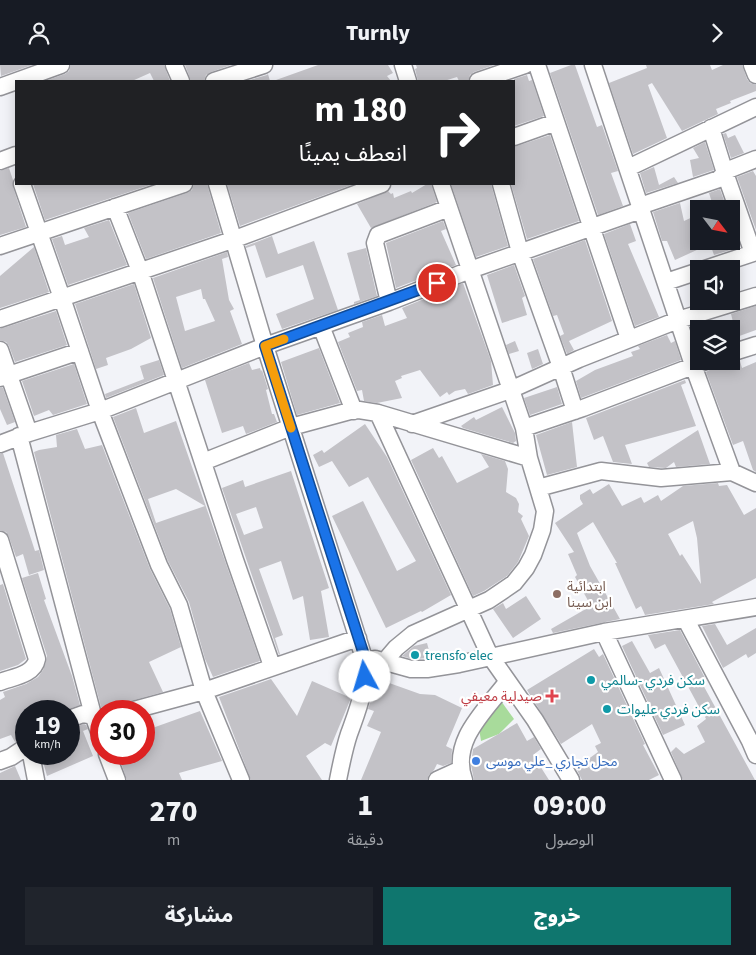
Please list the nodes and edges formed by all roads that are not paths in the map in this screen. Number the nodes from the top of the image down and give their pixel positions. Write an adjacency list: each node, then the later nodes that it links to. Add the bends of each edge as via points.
1 (61, 65): 10 (street)
2 (174, 65): 11 (street)
3 (264, 65): 12 (street)
4 (403, 65): 13 (street)
5 (525, 65): 14 (street)
6 (537, 65): 18 (street)
7 (593, 65): 22 (street)
8 (752, 65): 9 (street)
9 (756, 75)
10 (19, 80)
11 (181, 80)
12 (217, 80)
13 (408, 80)
14 (481, 80)
15 (15, 82): 16 (street)
16 (0, 87)
17 (756, 107): 19 (street)
18 (556, 122): 20 (street); 34 (street)
19 (711, 128): 22 (street); 23 (street)
20 (515, 137)
21 (756, 159): 23 (street)
22 (628, 168): 33 (street)
23 (725, 173): 33 (street, via 719,179); 39 (street)
24 (22, 185): 35 (street)
25 (177, 185): 30 (street)
26 (217, 185): 36 (street)
27 (379, 185): 36 (street)
28 (441, 185): 32 (street)
29 (501, 185): 38 (street)
30 (156, 188): 31 (street)
31 (115, 207): 35 (street); 42 (street)
32 (449, 208): 41 (street); 47 (street, via 378,235 375,243)
33 (641, 208): 34 (street); 44 (street)
34 (592, 227): 38 (street); 51 (street)
35 (40, 232): 37 (street); 46 (street)
36 (235, 239): 42 (street); 54 (street)
37 (0, 246)
38 (520, 252): 41 (street); 58 (street)
39 (755, 252): 40 (street)
40 (731, 260)
41 (470, 270): 47 (street); 63 (street)
42 (140, 271): 46 (street); 62 (street)
43 (690, 274): 44 (street)
44 (666, 282): 49 (street)
45 (756, 295): 49 (street)
46 (62, 298): 48 (street); 57 (street)
47 (389, 301): 50 (street)
48 (0, 319)
49 (678, 320): 51 (street); 52 (street)
50 (321, 326): 54 (street); 65 (street)
51 (630, 339): 58 (street)
52 (690, 343)
53 (756, 345): 56 (street)
54 (265, 346): 62 (street); 69 (street)
55 (0, 350): 61 (street)
56 (740, 350)
57 (80, 351): 61 (street); 64 (street)
58 (561, 367): 63 (street); 66 (street)
59 (690, 367): 66 (street)
60 (702, 370): 75 (street)
61 (4, 377): 71 (street)
62 (176, 381): 64 (street); 74 (street)
63 (510, 390): 68 (street); 70 (street)
64 (100, 411): 71 (street); 90 (street, via 158,565 179,605)
65 (354, 411): 67 (street); 69 (street)
66 (575, 411): 70 (street)
67 (378, 413): 68 (street); 80 (street)
68 (412, 424): 73 (street)
69 (291, 427): 74 (street); 83 (street)
70 (524, 428): 73 (street)
71 (24, 434): 72 (street); 91 (street)
72 (0, 444)
73 (529, 458): 77 (street)
74 (203, 462): 87 (street)
75 (732, 471): 76 (street); 77 (street, via 661,478 601,471)
76 (756, 483)
77 (538, 488): 80 (street, via 545,511 530,562 514,583)
78 (0, 540): 88 (street, via 37,659 32,669)
79 (756, 607): 81 (street)
80 (468, 610): 85 (street); 86 (street, via 413,634)
81 (686, 620): 82 (street); 94 (street)
82 (604, 632): 85 (street); 105 (street)
83 (358, 638): 84 (street); 87 (street)
84 (364, 655): 86 (street); 102 (street, via 365,677 359,709)
85 (490, 657): 86 (street, via 427,669 411,669); 89 (street)
86 (384, 662)
87 (272, 666): 90 (street)
88 (0, 682)
89 (507, 682): 98 (street, via 468,731 460,754); 104 (street, via 535,720)
90 (204, 691): 92 (street); 101 (street)
91 (93, 700)
92 (155, 704)
93 (15, 754): 95 (street)
94 (756, 755)
95 (0, 761)
96 (33, 765): 99 (street)
97 (111, 765): 100 (street)
98 (462, 775): 103 (street)
99 (36, 780)
100 (117, 780)
101 (241, 780)
102 (338, 780)
103 (438, 780)
104 (571, 780)
105 (673, 780)

